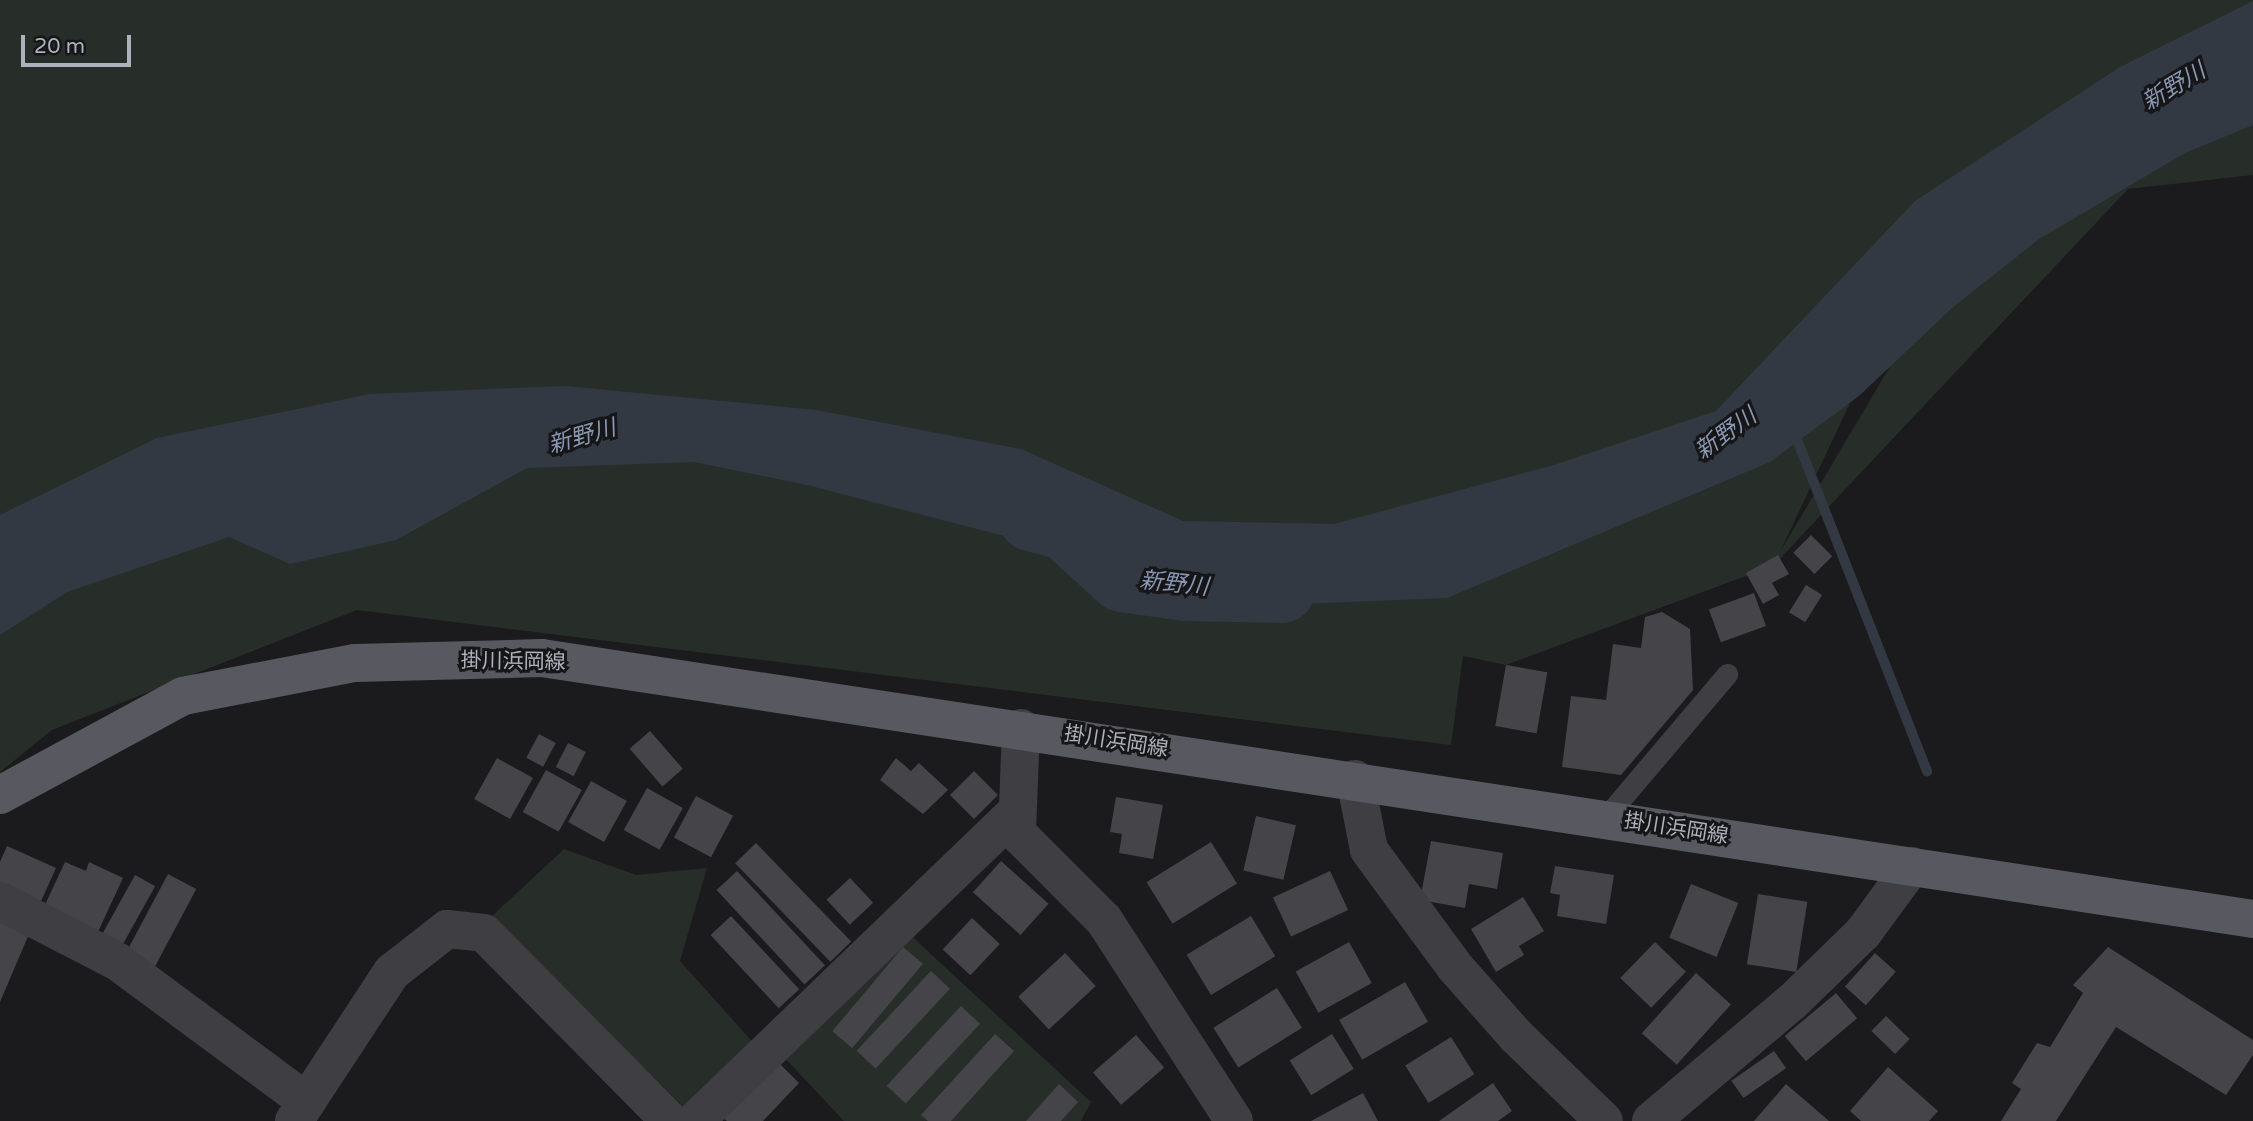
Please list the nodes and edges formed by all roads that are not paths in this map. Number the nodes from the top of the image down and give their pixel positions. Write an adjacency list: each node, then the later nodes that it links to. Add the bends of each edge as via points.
1 (1727, 674): 6 (lane)
2 (1021, 728): 3 (main road, 掛川浜岡線); 4 (main road, 掛川浜岡線, via 542,658 355,663 183,696); 5 (street)
3 (1355, 779): 6 (main road, 掛川浜岡線); 14 (street, via 1368,850 1455,967 1516,1036)
4 (0, 795)
5 (1017, 811): 12 (street); 13 (street, via 1017,833 1104,920)
6 (1605, 818): 7 (main road, 掛川浜岡線)
7 (1912, 866): 9 (main road, 掛川浜岡線); 15 (street, via 1836,959)
8 (0, 901): 10 (street, via 118,962)
9 (2253, 919)
10 (301, 1112): 11 (street, via 392,972 447,929 484,933)
11 (670, 1121)
12 (695, 1121)
13 (1234, 1121)
14 (1604, 1121)
15 (1651, 1121)

